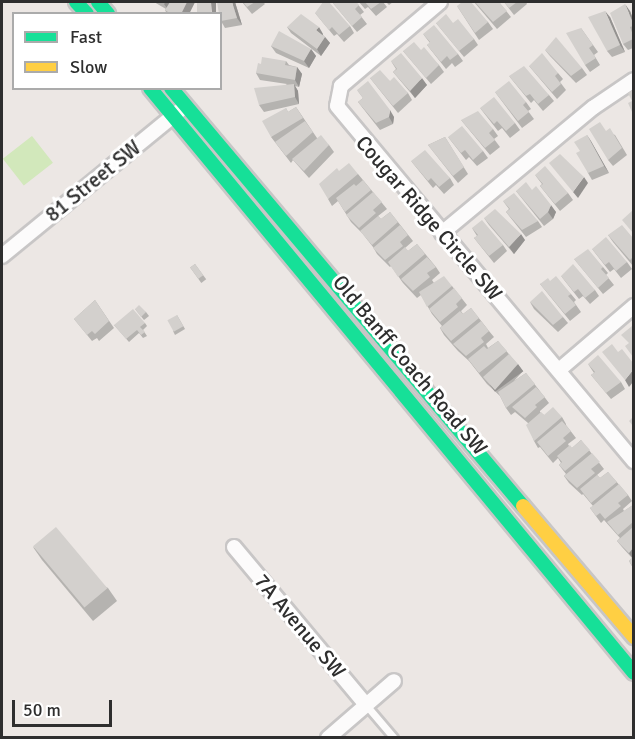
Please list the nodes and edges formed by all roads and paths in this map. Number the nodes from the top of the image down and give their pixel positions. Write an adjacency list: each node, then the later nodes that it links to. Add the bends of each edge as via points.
1 (440, 2): 7 (street, Cougar Ridge Circle SW, via 348,79 336,96 343,117)
2 (633, 80): 7 (street, via 594,107)
3 (152, 90): 6 (main road, Old Banff Coach Road SW)
4 (173, 90): 5 (main road, Old Banff Coach Road SW)
5 (185, 106): 6 (street, 81 Street SW); 12 (main road, Old Banff Coach Road SW)
6 (173, 116): 8 (street, 81 Street SW); 13 (main road, Old Banff Coach Road SW)
7 (442, 233): 10 (street, Cougar Ridge Circle SW)
8 (2, 256)
9 (633, 306): 10 (street)
10 (559, 370): 11 (street, Cougar Ridge Circle SW)
11 (633, 461)
12 (500, 480): 13 (lane); 15 (main road, Old Banff Coach Road SW)
13 (487, 490): 16 (main road, Old Banff Coach Road SW)
14 (234, 548): 18 (street, 7A Avenue SW)
15 (633, 637)
16 (633, 672)
17 (394, 681): 18 (street)
18 (366, 705): 19 (street); 20 (lane)
19 (328, 738)
20 (394, 738)

